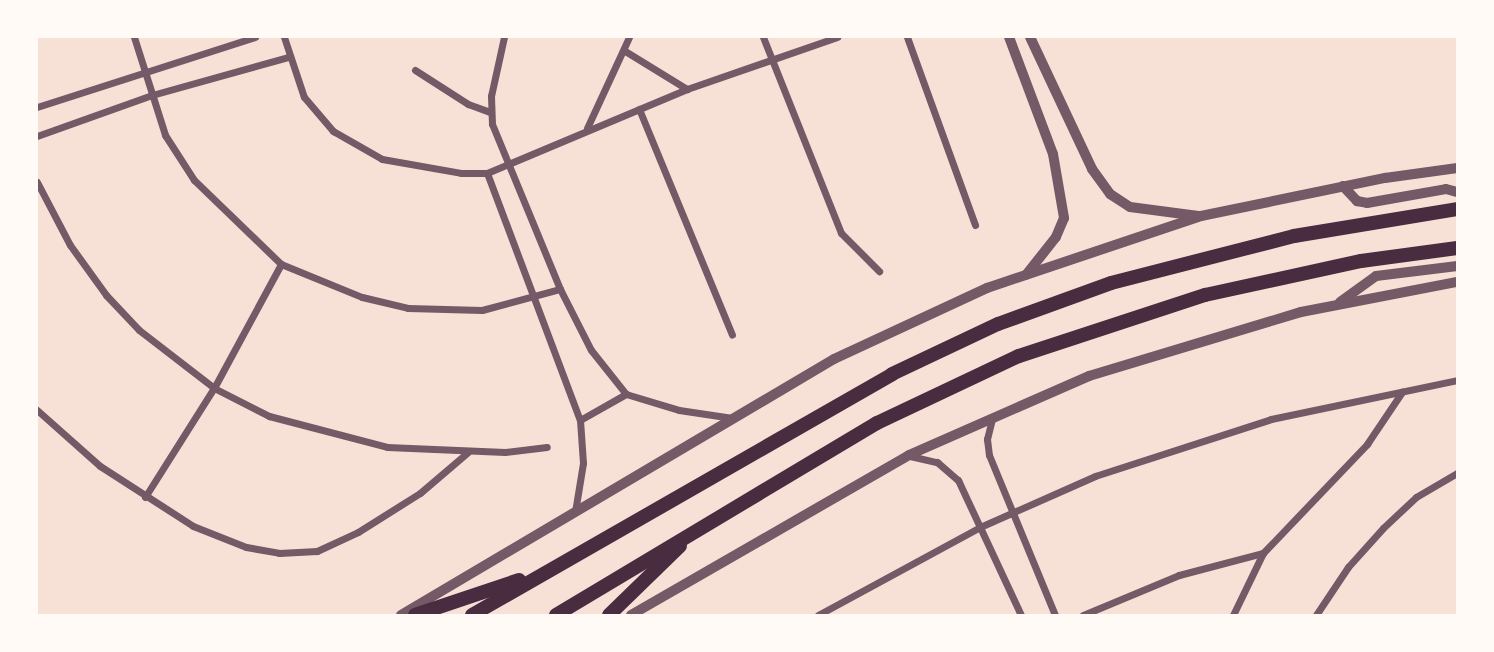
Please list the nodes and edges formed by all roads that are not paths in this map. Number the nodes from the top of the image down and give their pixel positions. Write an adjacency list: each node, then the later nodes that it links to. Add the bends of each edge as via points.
1 (134, 37): 15 (street)
2 (255, 37): 15 (street)
3 (284, 37): 12 (street)
4 (504, 37): 20 (street)
5 (629, 37): 11 (street)
6 (763, 37): 13 (street)
7 (837, 37): 13 (street)
8 (907, 37): 31 (street)
9 (1009, 37): 36 (street, via 1050,144 1063,218 1056,237)
10 (1030, 37): 30 (street, via 1093,169 1111,194 1130,207)
11 (625, 51): 16 (street); 21 (street)
12 (288, 57): 17 (street); 25 (street, via 293,77 316,114 355,148 409,167)
13 (773, 62): 16 (street); 35 (street, via 841,233)
14 (415, 70): 20 (street, via 468,104)
15 (146, 71): 17 (street); 18 (street)
16 (687, 89): 19 (street)
17 (152, 94): 22 (street); 33 (street, via 165,135 194,180)
18 (37, 107)
19 (639, 109): 21 (street); 41 (street)
20 (490, 112): 23 (street, via 497,139)
21 (586, 128): 23 (street)
22 (37, 136)
23 (510, 162): 25 (street); 38 (street)
24 (1457, 168): 27 (street)
25 (486, 173): 39 (street)
26 (37, 182): 43 (street, via 70,245 106,295 139,330)
27 (1343, 186): 28 (street, via 1357,201 1367,203 1447,189); 30 (street)
28 (1457, 192)
29 (1457, 209): 60 (main road, via 1294,236 1111,283 998,324 892,374)
30 (1201, 216): 36 (street)
31 (975, 225)
32 (1457, 248): 58 (main road, via 1361,261 1205,295 1019,356 900,410)
33 (281, 264): 39 (street, via 362,297 408,308 482,310); 43 (street)
34 (1457, 266): 40 (street, via 1376,276)
35 (879, 271)
36 (1026, 275): 48 (street, via 905,324)
37 (1457, 282): 40 (street)
38 (560, 289): 39 (street); 45 (street, via 591,350)
39 (534, 298): 49 (street)
40 (1340, 302): 47 (street, via 1088,376)
41 (732, 335)
42 (1457, 380): 44 (street)
43 (214, 388): 51 (street, via 269,416 321,431 387,447); 54 (street)
44 (1402, 392): 56 (street, via 1271,419 1183,444); 59 (street, via 1367,444)
45 (626, 394): 48 (street, via 679,410); 49 (street)
46 (37, 410): 54 (street, via 62,435)
47 (994, 415): 52 (street); 56 (street, via 987,447)
48 (732, 418): 55 (street)
49 (580, 420): 55 (street, via 583,463)
50 (547, 447): 51 (street)
51 (468, 452): 54 (street, via 420,493 358,532 301,554 246,547 193,526)
52 (909, 456): 57 (street, via 928,458 952,473); 66 (street)
53 (1457, 473): 72 (street, via 1416,498 1383,528 1348,567)
54 (145, 497)
55 (575, 512): 61 (street)
56 (1011, 513): 57 (street); 69 (street)
57 (980, 527): 67 (street); 68 (street)
58 (696, 530): 64 (main road); 65 (main road)
59 (1263, 553): 70 (street, via 1179,575); 71 (street)
60 (551, 570): 62 (main road); 63 (main road)
61 (401, 615)
62 (415, 615)
63 (472, 615)
64 (556, 615)
65 (609, 615)
66 (631, 615)
67 (818, 615)
68 (1021, 615)
69 (1055, 615)
70 (1083, 615)
71 (1233, 615)
72 (1316, 615)

